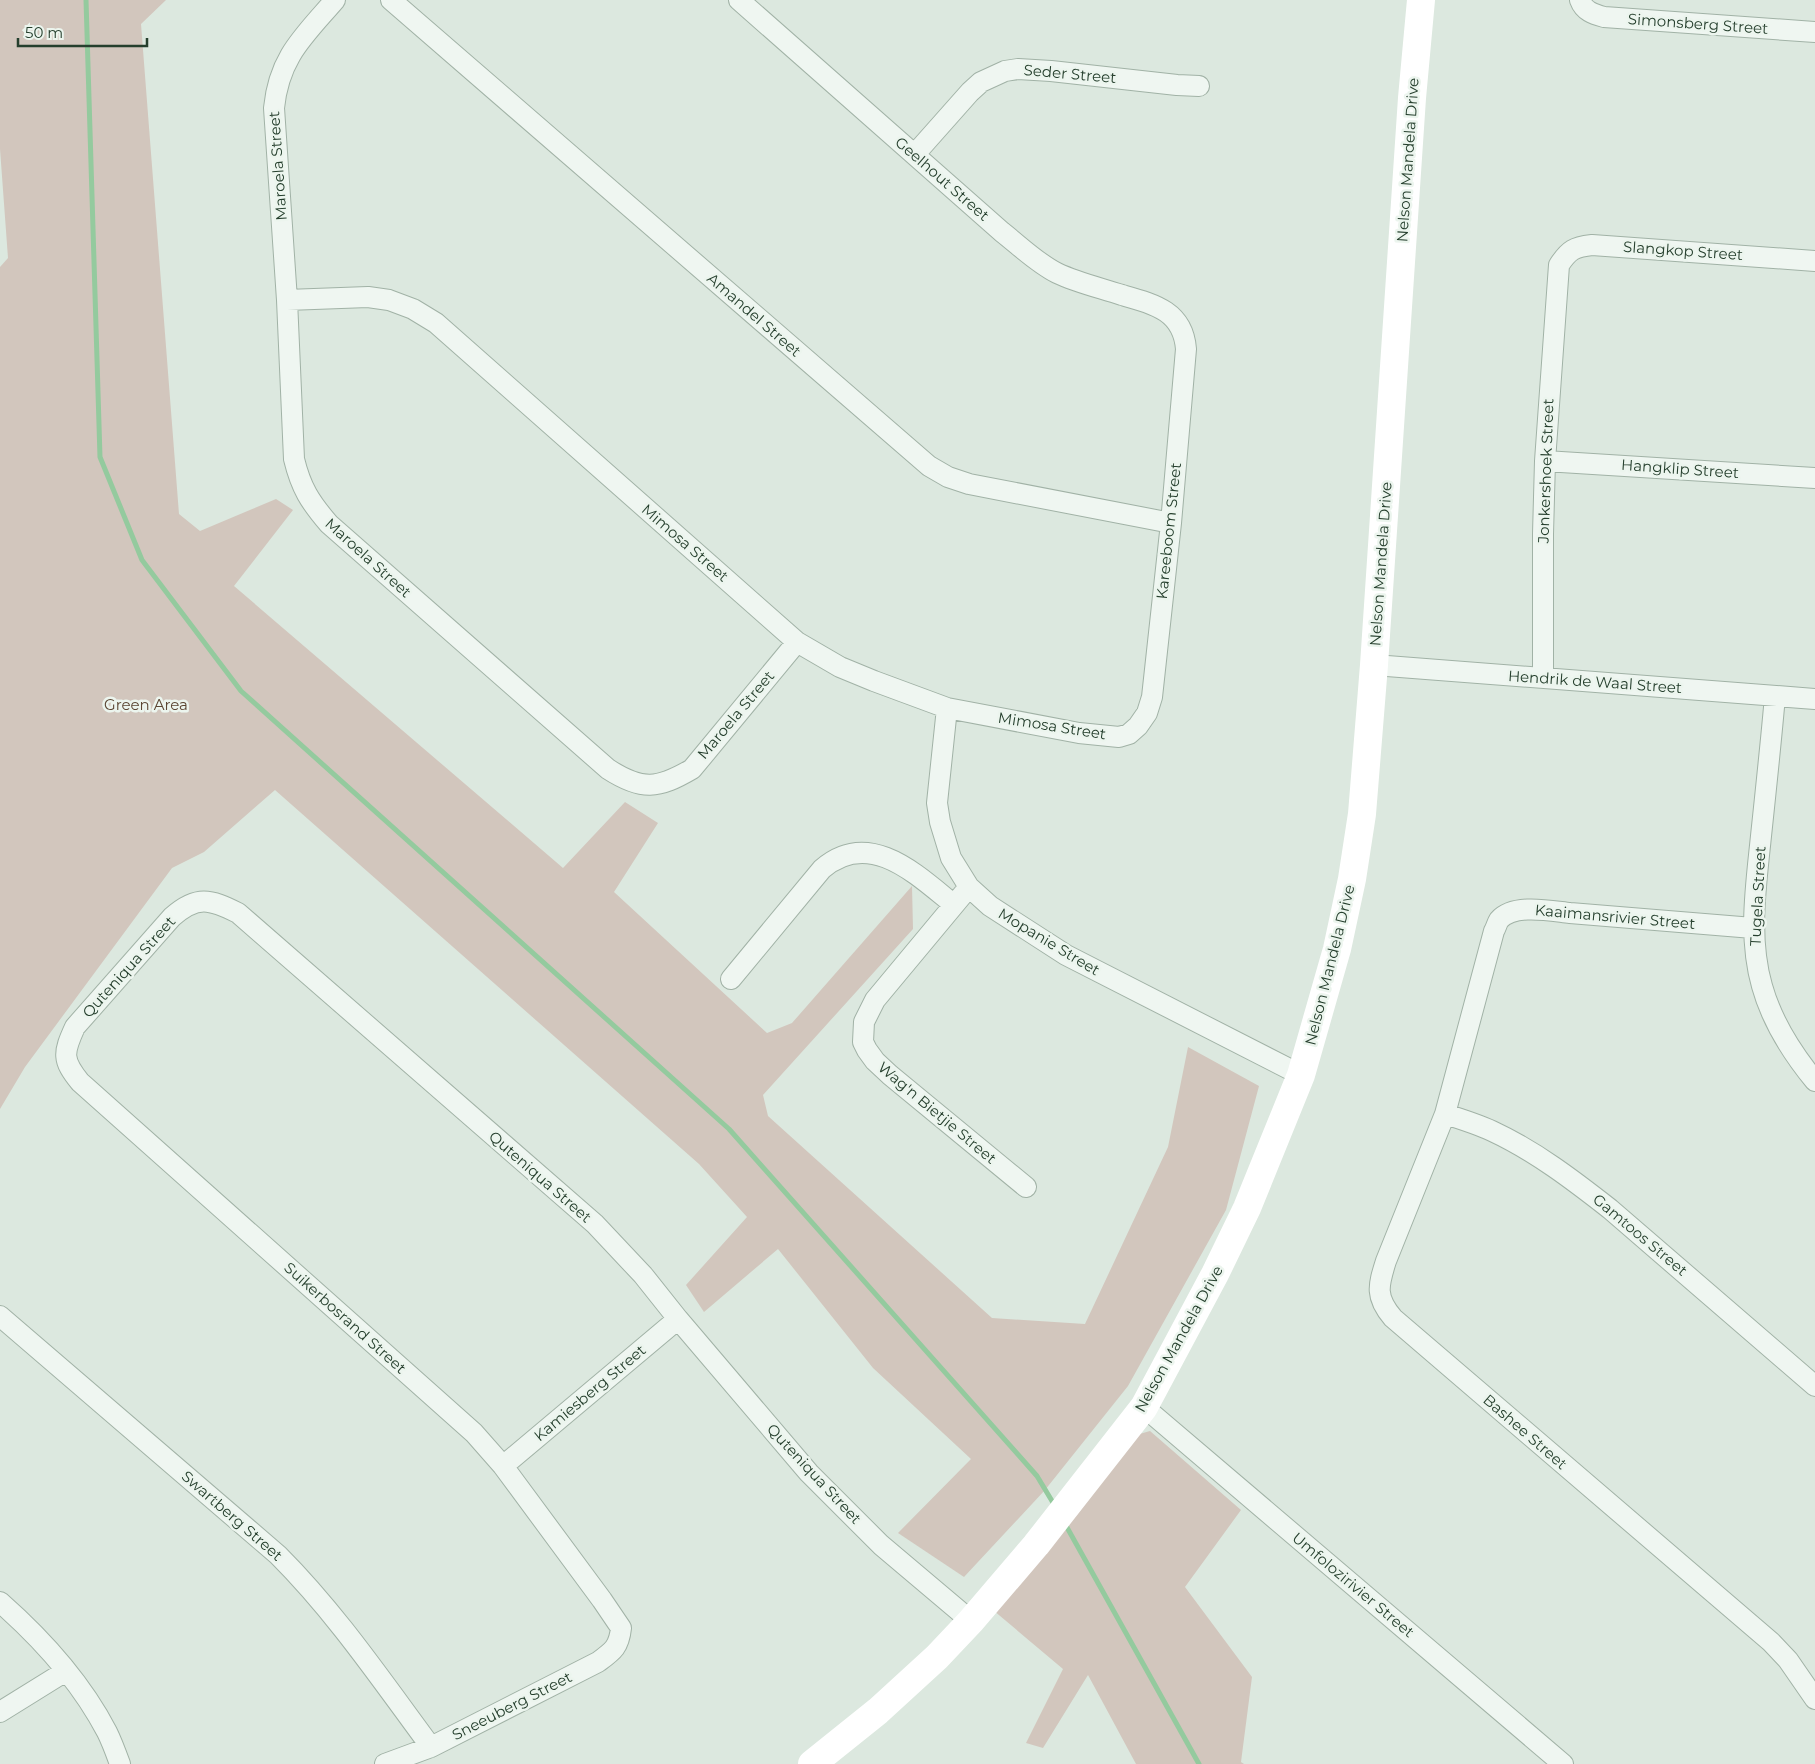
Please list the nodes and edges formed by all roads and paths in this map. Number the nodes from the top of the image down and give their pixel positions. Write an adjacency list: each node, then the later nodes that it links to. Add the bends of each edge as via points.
1 (335, 0): 11 (street, Maroela Street, via 296,44 279,76 275,92)
2 (391, 0): 15 (street, Amandel Street, via 929,466 970,484)
3 (1421, 0): 17 (street, Nelson Mandela Drive)
4 (744, 1): 8 (street, Geelhout Street)
5 (1581, 3): 6 (street, Simonsberg Street, via 1592,13 1604,17)
6 (1815, 32)
7 (1199, 86): 8 (street, Seder Street, via 1052,70 1005,71 981,82 970,92)
8 (915, 154): 12 (street, Geelhout Street, via 1040,262 1073,280 1146,301)
9 (1815, 261): 10 (street, Slangkop Street, via 1592,245 1567,253)
10 (1559, 265): 13 (street, Jonkershoek Street)
11 (287, 300): 16 (street, Mimosa Street, via 368,297 389,300 436,323); 16 (street, Maroela Street, via 294,459 298,479 306,494 329,524 608,769 646,785 675,779 692,768)
12 (1170, 315): 15 (street, Kareeboom Street, via 1180,326 1186,349)
13 (1545, 461): 14 (street, Hangklip Street); 18 (street, Jonkershoek Street)
14 (1815, 478)
15 (1170, 523): 22 (street, Kareeboom Street, via 1152,697 1138,726)
16 (797, 642): 21 (street, Mimosa Street, via 874,682)
17 (1374, 665): 18 (street, Hendrik de Waal Street); 28 (street, Nelson Mandela Drive, via 1362,814 1352,879 1337,949)
18 (1543, 678): 19 (street, Hendrik de Waal Street)
19 (1775, 696): 20 (street, Hendrik de Waal Street); 25 (street, Tugela Street)
20 (1815, 699)
21 (948, 708): 22 (street, Mimosa Street, via 1079,733); 23 (street, Mopanie Street, via 937,803 951,858)
22 (1119, 737)
23 (969, 887): 24 (street, Wag'n Bietjie Street); 28 (street, Mopanie Street, via 990,906 1066,955)
24 (954, 904): 26 (street, via 908,868 882,855 844,855 833,859 822,869); 31 (street, Wag'n Bietjie Street, via 875,1000 864,1022 863,1042 875,1061 890,1075)
25 (1753, 928): 29 (street, Tugela Street, via 1756,961 1770,1009 1792,1051); 30 (street, Kaaimansrivier Street, via 1545,910 1510,912 1494,931)
26 (731, 979)
27 (75, 1027): 33 (street, Quteniqua Street, via 184,906 209,901 225,906 594,1224 643,1275); 36 (street, Suikerbosrand Street, via 65,1055 69,1069 80,1082 474,1433)
28 (1301, 1075): 35 (street, Nelson Mandela Drive, via 1243,1216)
29 (1815, 1082)
30 (1445, 1114): 34 (street, Gamtoos Street, via 1492,1131 1581,1186); 41 (street, Bashee Street, via 1386,1261 1380,1286 1383,1306 1412,1336 1770,1642 1788,1660)
31 (1026, 1187)
32 (0, 1316): 43 (street, Swartberg Street, via 299,1576 337,1620)
33 (678, 1319): 36 (street, Kamiesberg Street); 38 (street, Quteniqua Street, via 827,1492 881,1545)
34 (1815, 1386)
35 (1144, 1407): 38 (street, Nelson Mandela Drive, via 1036,1545); 47 (street, Umfolozirivier Street)
36 (502, 1466): 39 (street, Suikerbosrand Street)
37 (0, 1602): 40 (street, via 40,1639)
38 (971, 1621): 46 (street, Nelson Mandela Drive, via 878,1711)
39 (621, 1628): 43 (street, Sneeuberg Street, via 612,1652 598,1662)
40 (66, 1671): 42 (street); 44 (street, via 107,1732)
41 (1815, 1698)
42 (0, 1712)
43 (431, 1748): 45 (street, Sneeuberg Street)
44 (120, 1764)
45 (385, 1764)
46 (812, 1764)
47 (1563, 1764)

